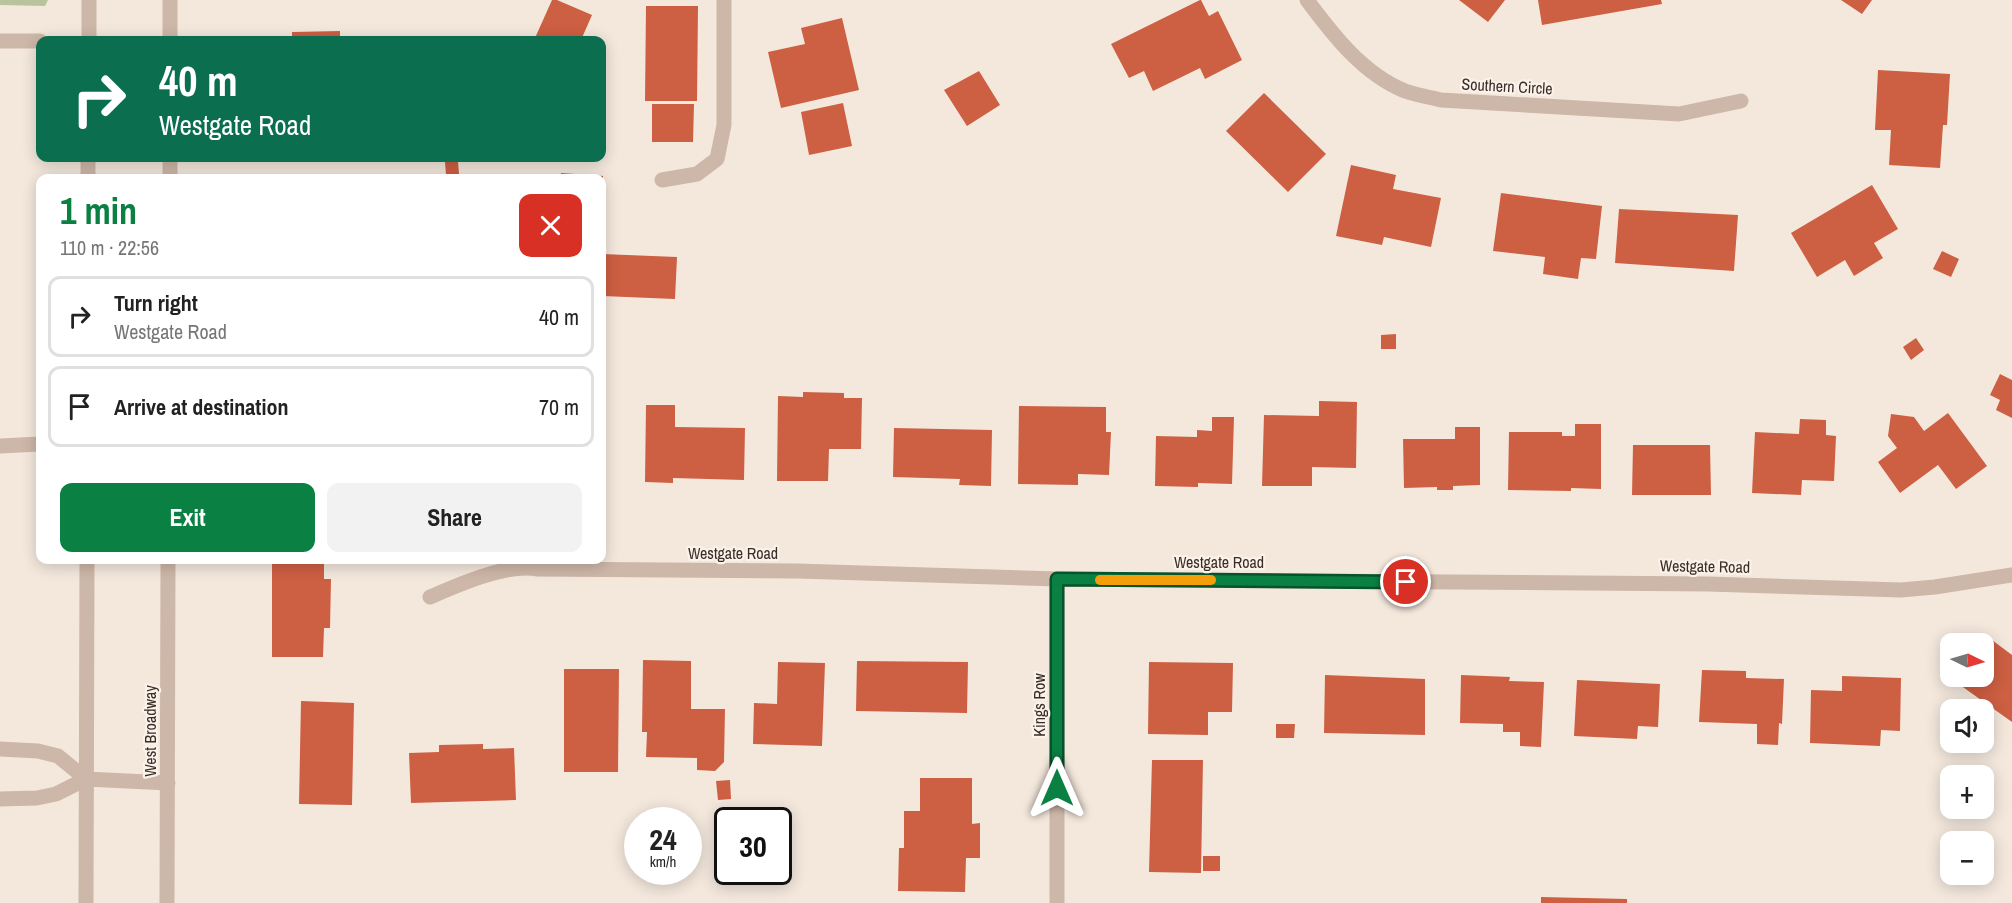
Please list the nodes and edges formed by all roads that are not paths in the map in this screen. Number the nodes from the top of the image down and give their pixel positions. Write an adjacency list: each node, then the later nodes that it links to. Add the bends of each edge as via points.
1 (89, 0): 5 (street)
2 (170, 0): 6 (street)
3 (724, 0): 10 (street, via 724,124 717,159 697,174)
4 (1307, 0): 9 (street, Southern Circle, via 1332,34 1368,69 1405,90 1441,100 1679,114)
5 (89, 36)
6 (170, 36)
7 (0, 41): 8 (street)
8 (36, 41)
9 (1741, 101)
10 (662, 180)
11 (36, 444): 12 (street)
12 (0, 446)
13 (87, 564): 19 (street)
14 (168, 564): 20 (street, West Broadway)
15 (2012, 575): 16 (street, Westgate Road, via 1900,590 1708,584)
16 (1057, 579): 17 (street, Westgate Road, via 527,567 474,578); 24 (street, Kings Row)
17 (430, 597)
18 (0, 749): 19 (street, via 58,756)
19 (86, 779): 20 (street); 21 (street, via 56,794); 22 (street)
20 (168, 783): 23 (street, West Broadway)
21 (0, 799)
22 (86, 903)
23 (168, 903)
24 (1057, 903)

